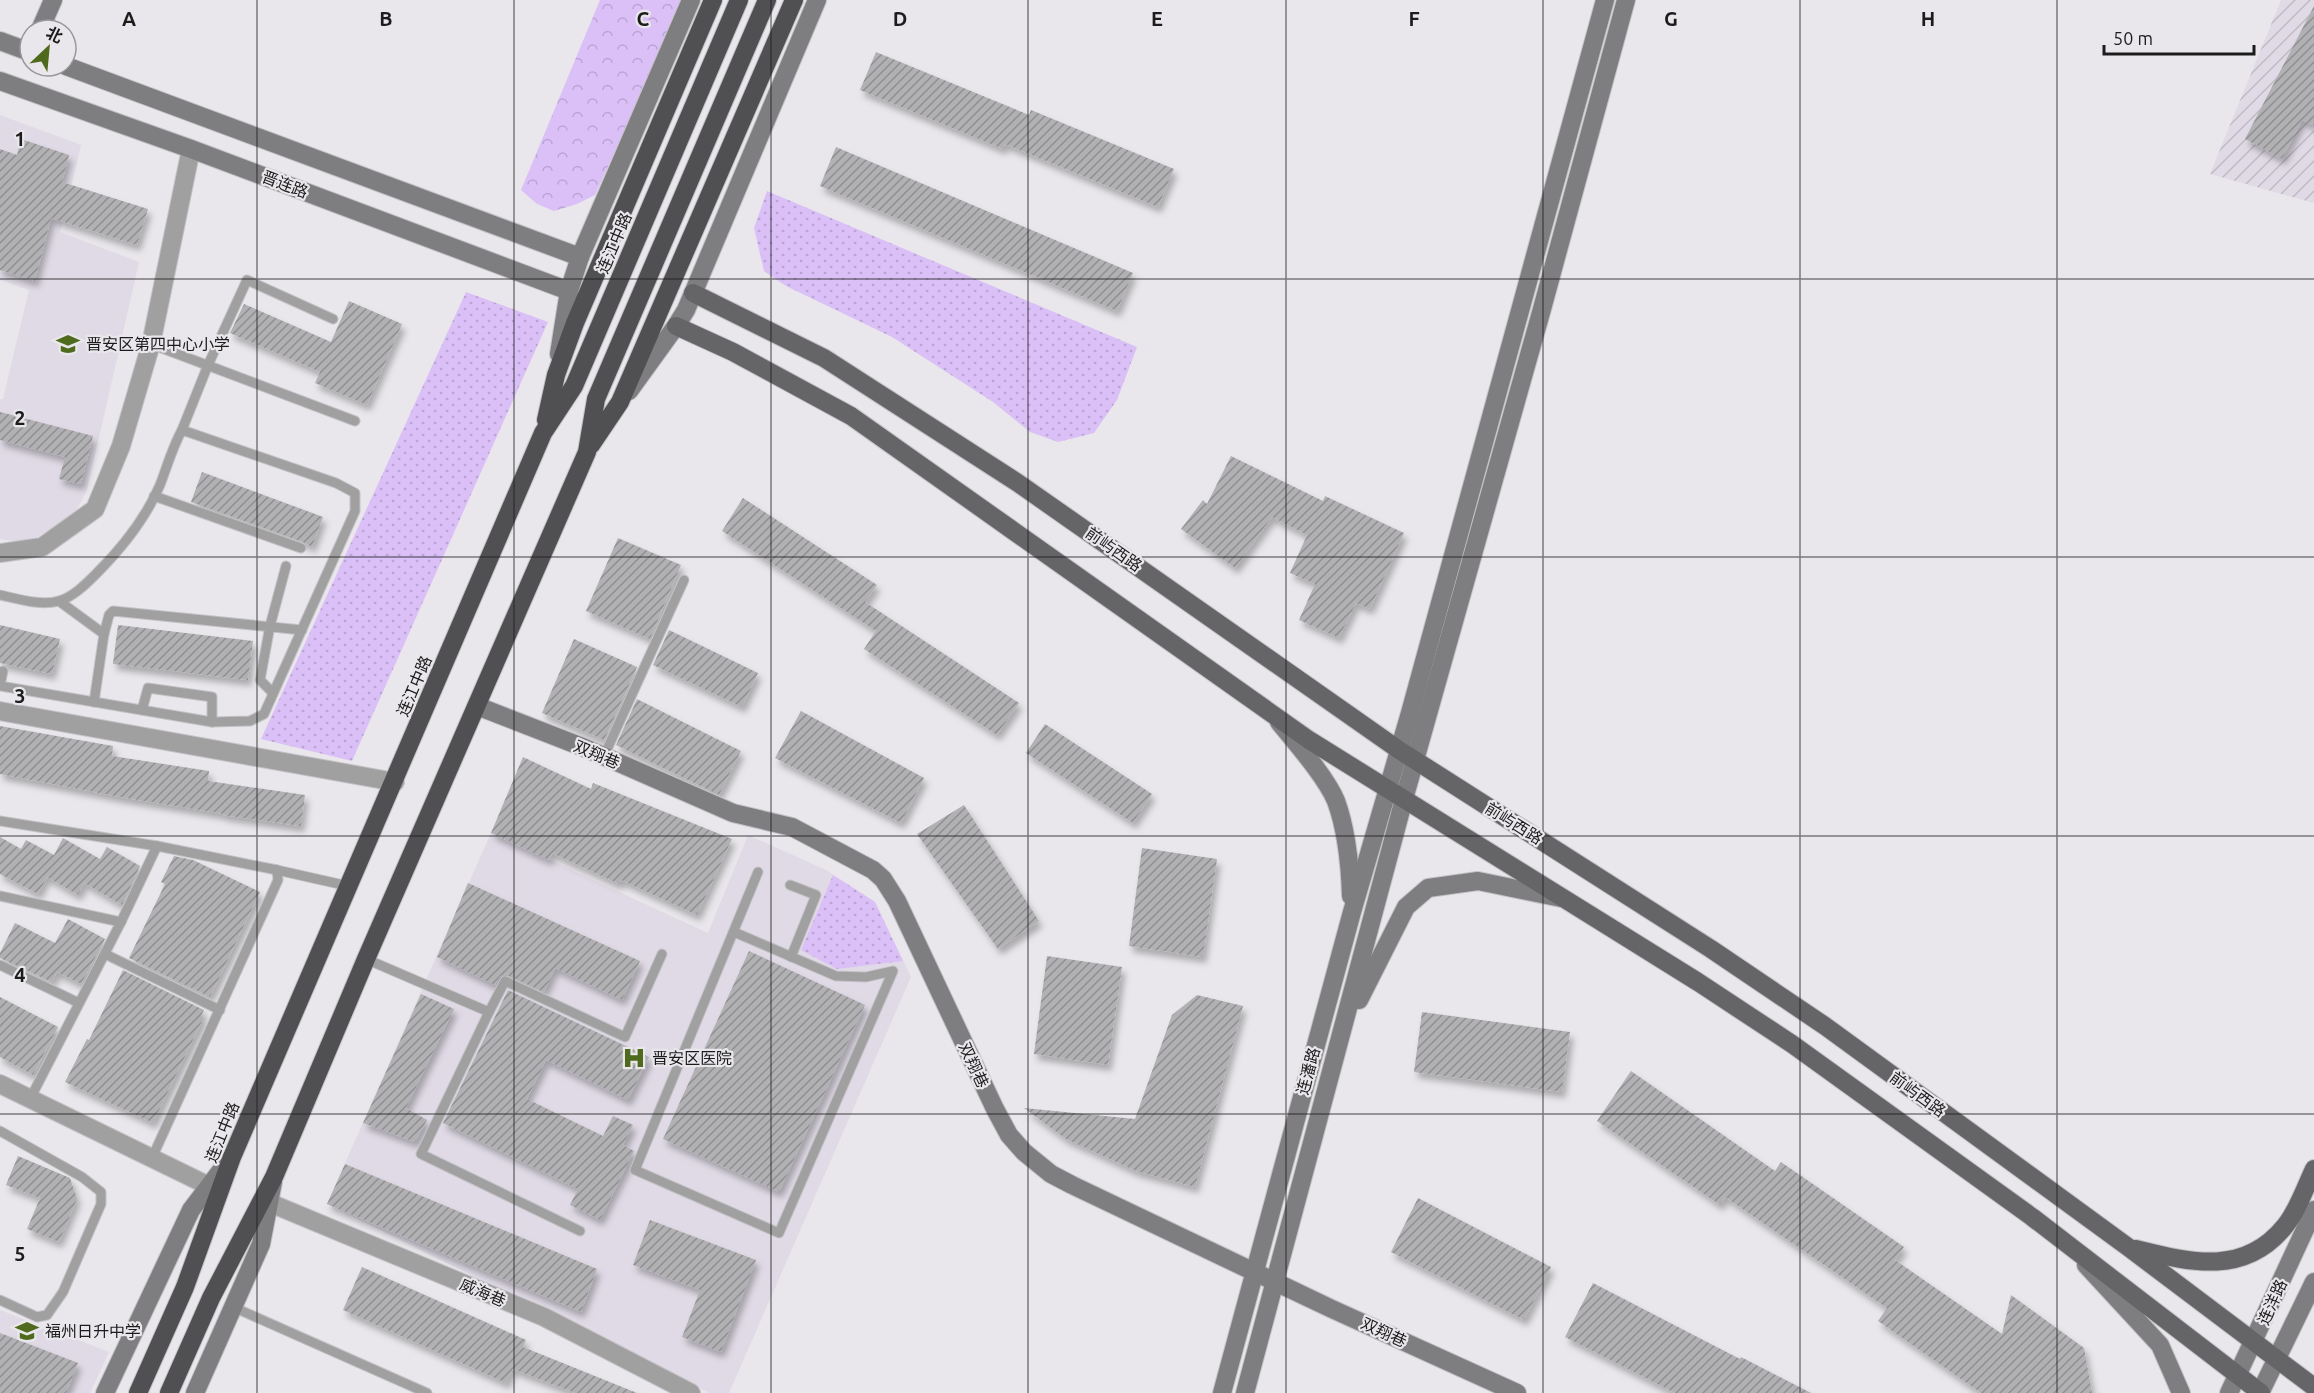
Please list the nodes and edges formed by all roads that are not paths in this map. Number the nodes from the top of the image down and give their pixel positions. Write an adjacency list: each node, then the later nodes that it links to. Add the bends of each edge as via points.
1 (53, 0): 10 (main road)
2 (691, 0): 16 (main road)
3 (713, 0): 17 (highway)
4 (739, 0): 26 (highway, 连江中路, via 574,386)
5 (767, 0): 27 (highway, via 596,399)
6 (794, 0): 23 (highway)
7 (817, 0): 18 (main road)
8 (1605, 0): 47 (main road, 连潘路)
9 (1626, 0): 49 (main road, 连潘路)
10 (45, 18)
11 (0, 41): 12 (main road)
12 (18, 48)
13 (78, 70): 16 (main road, 晋连路)
14 (0, 81): 15 (main road, 晋连路)
15 (191, 149): 17 (main road, 晋连路); 21 (street)
16 (580, 257): 17 (main road)
17 (578, 293): 26 (highway)
18 (693, 293): 20 (main road); 47 (main road, 前屿西路, via 824,358 999,471)
19 (333, 319): 22 (lane, via 247,280)
20 (676, 326): 23 (main road); 45 (main road, 前屿西路, via 851,416)
21 (151, 344): 22 (lane); 30 (street, via 121,446 95,509 42,547)
22 (208, 365): 24 (lane); 25 (lane)
23 (620, 402): 27 (highway)
24 (355, 421)
25 (182, 430): 28 (lane); 36 (lane, via 355,493 355,512)
26 (543, 434): 50 (highway, 连江中路)
27 (587, 452): 42 (highway)
28 (154, 496): 29 (lane); 34 (lane, via 144,518 118,552 82,588)
29 (301, 548)
30 (0, 553)
31 (286, 566): 35 (lane)
32 (684, 580): 48 (lane)
33 (0, 596): 34 (lane, via 32,602)
34 (59, 601): 37 (lane)
35 (270, 626): 36 (lane); 37 (lane, via 113,611); 40 (lane, via 260,680)
36 (302, 630): 40 (lane)
37 (105, 633): 41 (lane)
38 (3, 671): 39 (lane)
39 (0, 685): 41 (lane)
40 (273, 693): 46 (lane, via 264,714 250,721)
41 (94, 702): 43 (lane)
42 (477, 706): 48 (main road, 双翔巷); 67 (highway)
43 (142, 710): 46 (lane); 46 (lane, via 147,688 212,697)
44 (0, 711): 50 (street)
45 (1276, 718): 51 (main road, 前屿西路); 61 (main road, via 1311,761 1335,800 1349,854)
46 (212, 722)
47 (1399, 750): 49 (main road, 前屿西路); 51 (main road, 连潘路)
48 (604, 756): 86 (main road, 双翔巷, via 733,813 792,827 873,870 897,902 995,1109 1024,1152 1072,1185)
49 (1416, 761): 52 (main road, 连潘路); 85 (main road, 前屿西路, via 1825,1026)
50 (394, 782): 58 (highway, 连江中路)
51 (1387, 789): 52 (main road, 前屿西路); 61 (main road, 连潘路)
52 (1404, 799): 60 (main road, 前屿西路); 72 (main road, 连潘路)
53 (0, 821): 54 (lane)
54 (157, 846): 55 (lane); 62 (lane)
55 (277, 870): 58 (lane); 70 (lane, via 278,880)
56 (758, 872): 63 (lane)
57 (790, 885): 66 (lane, via 816,895)
58 (348, 886): 76 (highway, 连江中路)
59 (0, 896): 62 (lane)
60 (1565, 899): 72 (main road, via 1478,881 1428,888 1406,907); 84 (main road, 前屿西路, via 1792,1044)
61 (1352, 912): 86 (main road, 连潘路)
62 (121, 922): 64 (lane)
63 (734, 932): 66 (lane); 66 (lane, via 635,1170 779,1233 893,971 866,978 836,976)
64 (105, 954): 69 (lane); 70 (lane)
65 (662, 954): 71 (lane, via 625,1037 505,981)
66 (791, 957)
67 (366, 959): 71 (lane); 79 (highway)
68 (0, 965): 69 (lane)
69 (79, 1003): 74 (lane)
70 (220, 1010): 77 (lane)
71 (489, 1012): 83 (lane, via 422,1154)
72 (1342, 1034): 87 (main road, 连潘路)
73 (0, 1084): 74 (street)
74 (30, 1099): 77 (street)
75 (0, 1131): 89 (lane, via 82,1177 101,1192 101,1204 63,1292 47,1315 37,1317)
76 (232, 1157): 80 (main road); 96 (highway, 连江中路, via 185,1287)
77 (152, 1158): 80 (street)
78 (2314, 1169): 85 (main road, via 2285,1226 2253,1252 2232,1260 2198,1263)
79 (274, 1177): 81 (main road); 97 (highway, via 211,1298)
80 (209, 1186): 95 (main road, via 191,1210)
81 (270, 1203): 90 (main road, via 261,1244); 100 (street, 威海巷, via 544,1317)
82 (2314, 1210): 91 (main road, 连洋路)
83 (580, 1231)
84 (2066, 1243): 93 (main road, 前屿西路); 104 (main road, via 2160,1345)
85 (2128, 1247): 91 (main road, 前屿西路)
86 (1254, 1272): 87 (main road, 双翔巷); 101 (main road, 连潘路)
87 (1275, 1282): 102 (main road, 连潘路); 103 (main road, 双翔巷)
88 (2314, 1282): 92 (main road, 连洋路)
89 (0, 1300)
90 (233, 1307): 98 (main road); 99 (lane)
91 (2254, 1344): 92 (main road, 前屿西路); 93 (main road, 连洋路)
92 (2276, 1361): 94 (main road, 前屿西路); 106 (main road, 连洋路)
93 (2237, 1376): 105 (main road, 连洋路); 106 (main road, 前屿西路)
94 (2314, 1387)
95 (105, 1393)
96 (138, 1393)
97 (169, 1393)
98 (195, 1393)
99 (428, 1393)
100 (691, 1393)
101 (1222, 1393)
102 (1245, 1393)
103 (1517, 1393)
104 (2181, 1393)
105 (2229, 1393)
106 (2260, 1393)

